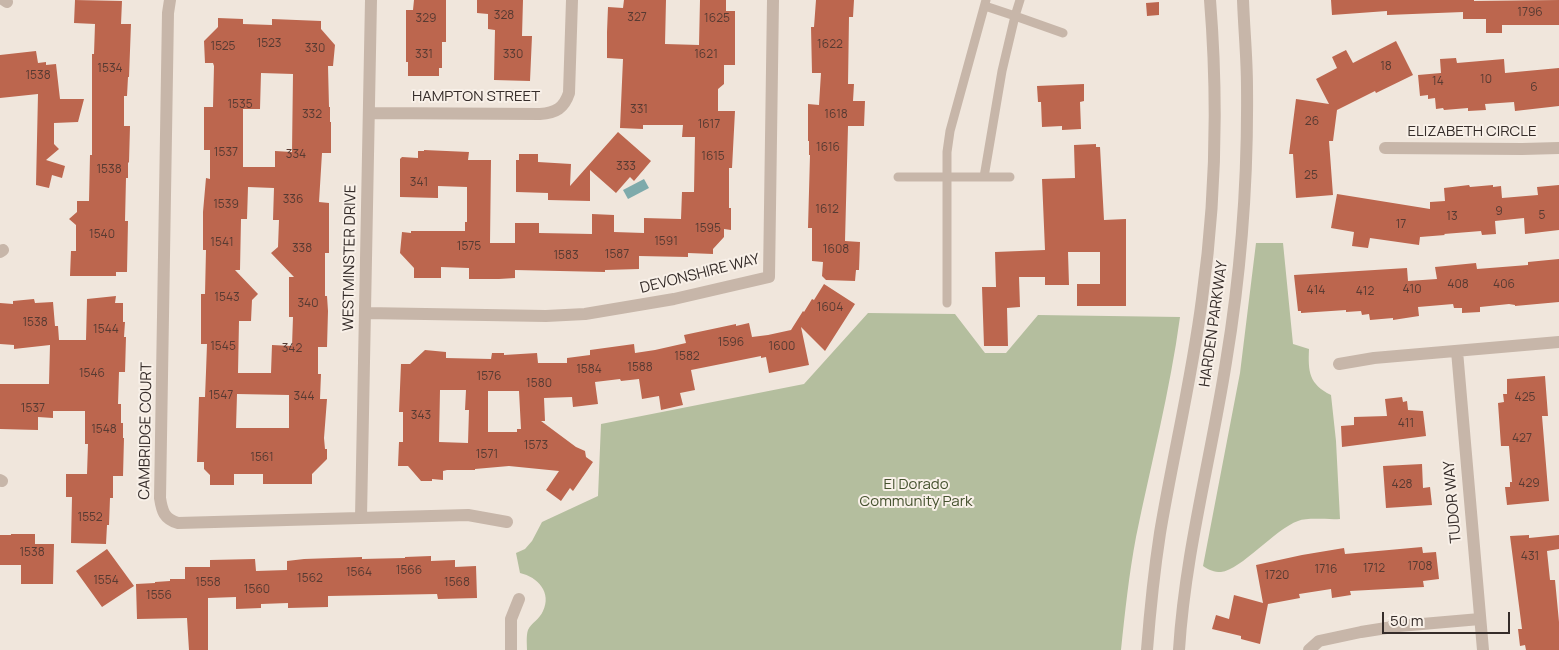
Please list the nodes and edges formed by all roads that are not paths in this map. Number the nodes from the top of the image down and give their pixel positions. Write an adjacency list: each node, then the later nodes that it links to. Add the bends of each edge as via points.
1 (170, 0): 23 (street, CAMBRIDGE COURT, via 161,508 170,521 178,523)
2 (371, 0): 11 (street, WESTMINSTER DRIVE)
3 (572, 0): 11 (street, HAMPTON STREET, via 569,93 560,109 540,114)
4 (773, 0): 19 (street, DEVONSHIRE WAY, via 769,277 674,299 585,314)
5 (1020, 0): 9 (lane)
6 (1210, 0): 28 (street, HARDEN PARKWAY, via 1215,72 1210,218 1203,297 1160,533)
7 (1243, 0): 29 (street, HARDEN PARKWAY, via 1248,86 1243,226 1226,364 1188,566)
8 (986, 3): 9 (lane); 15 (lane, via 950,131)
9 (1015, 16): 10 (lane); 16 (lane)
10 (1063, 34)
11 (370, 113): 19 (street, WESTMINSTER DRIVE)
12 (1385, 148): 13 (street, ELIZABETH CIRCLE)
13 (1559, 148)
14 (898, 177): 15 (lane)
15 (948, 177): 16 (lane); 18 (lane)
16 (984, 177): 17 (lane)
17 (1010, 177)
18 (947, 302)
19 (365, 314): 23 (street, WESTMINSTER DRIVE)
20 (1559, 342): 21 (street)
21 (1457, 351): 22 (street); 26 (street, TUDOR WAY)
22 (1339, 364)
23 (361, 517): 24 (street, CAMBRIDGE COURT, via 468,515)
24 (506, 522)
25 (519, 599): 27 (street, via 511,619)
26 (1480, 619): 30 (street, via 1351,634 1319,641); 31 (street, TUDOR WAY)
27 (511, 650)
28 (1147, 650)
29 (1179, 650)
30 (1309, 650)
31 (1483, 650)

